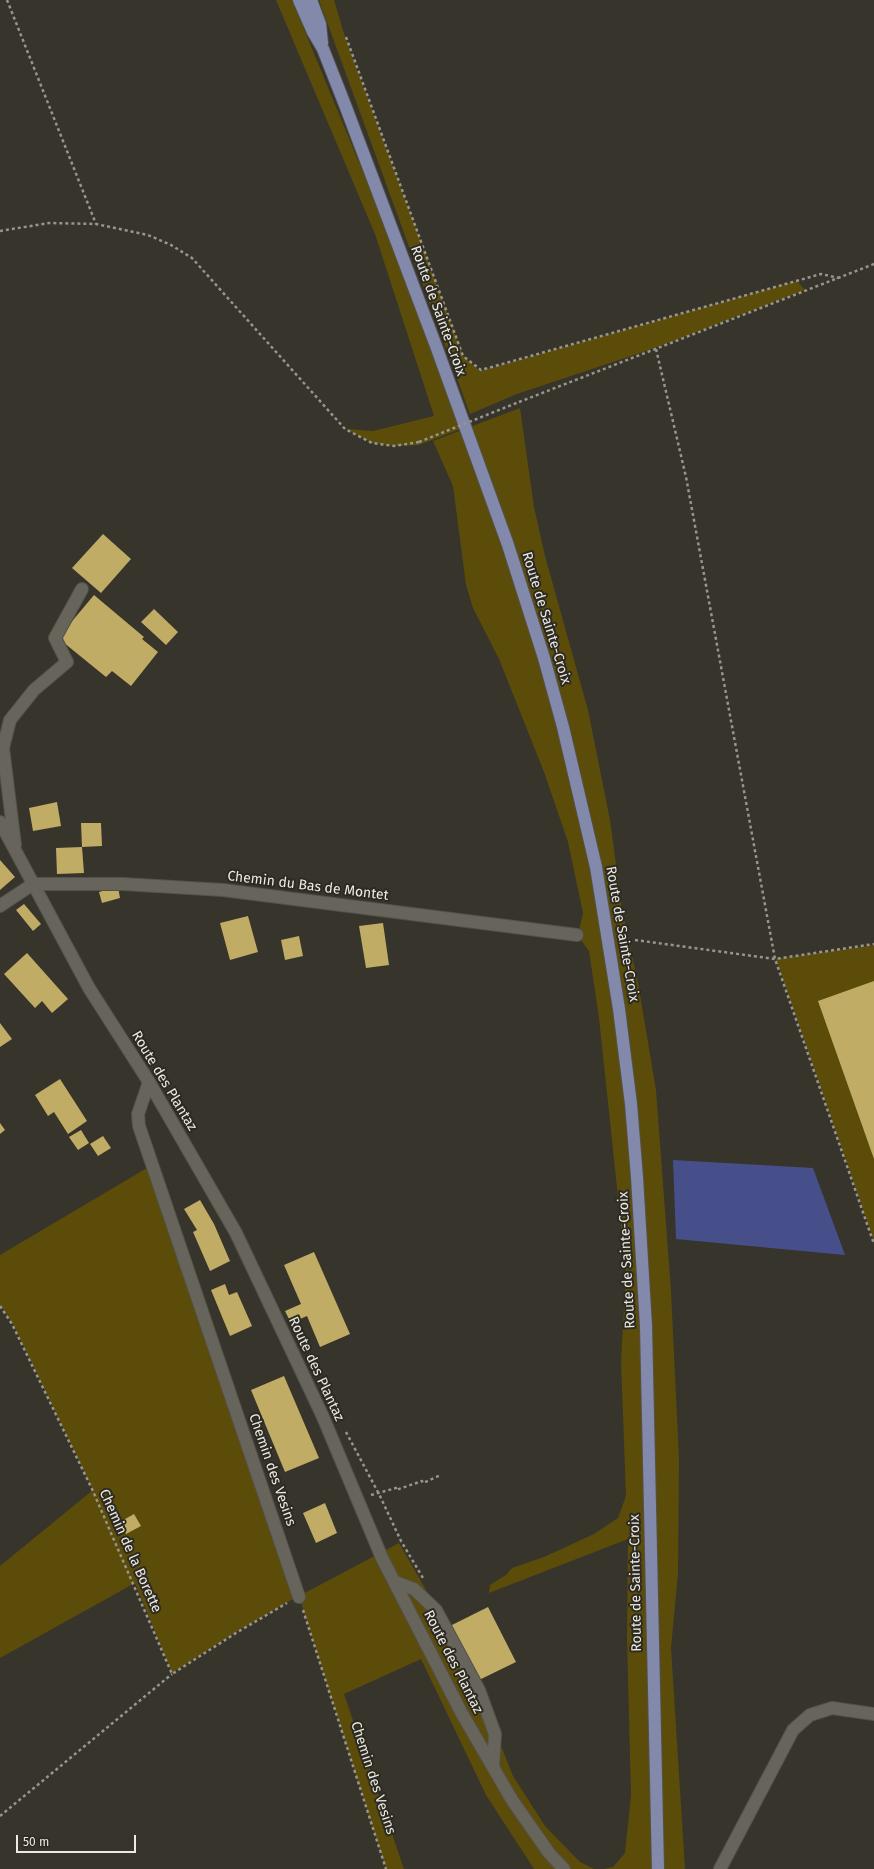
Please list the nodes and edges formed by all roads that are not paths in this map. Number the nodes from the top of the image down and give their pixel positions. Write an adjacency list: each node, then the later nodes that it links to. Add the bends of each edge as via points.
1 (299, 0): 3 (main road)
2 (311, 0): 3 (main road, via 320,24)
3 (323, 48): 17 (main road, Route de Sainte-Croix, via 508,545 563,727 596,867 619,1009 637,1176 646,1326)
4 (82, 589): 5 (street, via 55,638 67,662 34,690 10,720)
5 (2, 748): 7 (street)
6 (0, 822): 7 (street, Route des Plantaz)
7 (16, 852): 8 (street, Route des Plantaz)
8 (33, 884): 9 (street); 10 (street, Chemin du Bas de Montet, via 123,884 223,890); 11 (street, Route des Plantaz, via 89,988)
9 (0, 906)
10 (578, 935)
11 (149, 1082): 12 (street, Route des Plantaz, via 236,1233 323,1417 382,1558); 13 (street, Chemin des Vesins, via 138,1114 139,1126)
12 (395, 1582): 15 (street, Route des Plantaz, via 461,1712); 15 (street, via 414,1589 440,1616 479,1690 495,1734)
13 (299, 1596)
14 (874, 1714): 18 (street, via 832,1708 810,1715 793,1730)
15 (493, 1767): 16 (street, Route des Plantaz, via 520,1812 549,1853)
16 (564, 1869)
17 (658, 1869)
18 (720, 1869)

